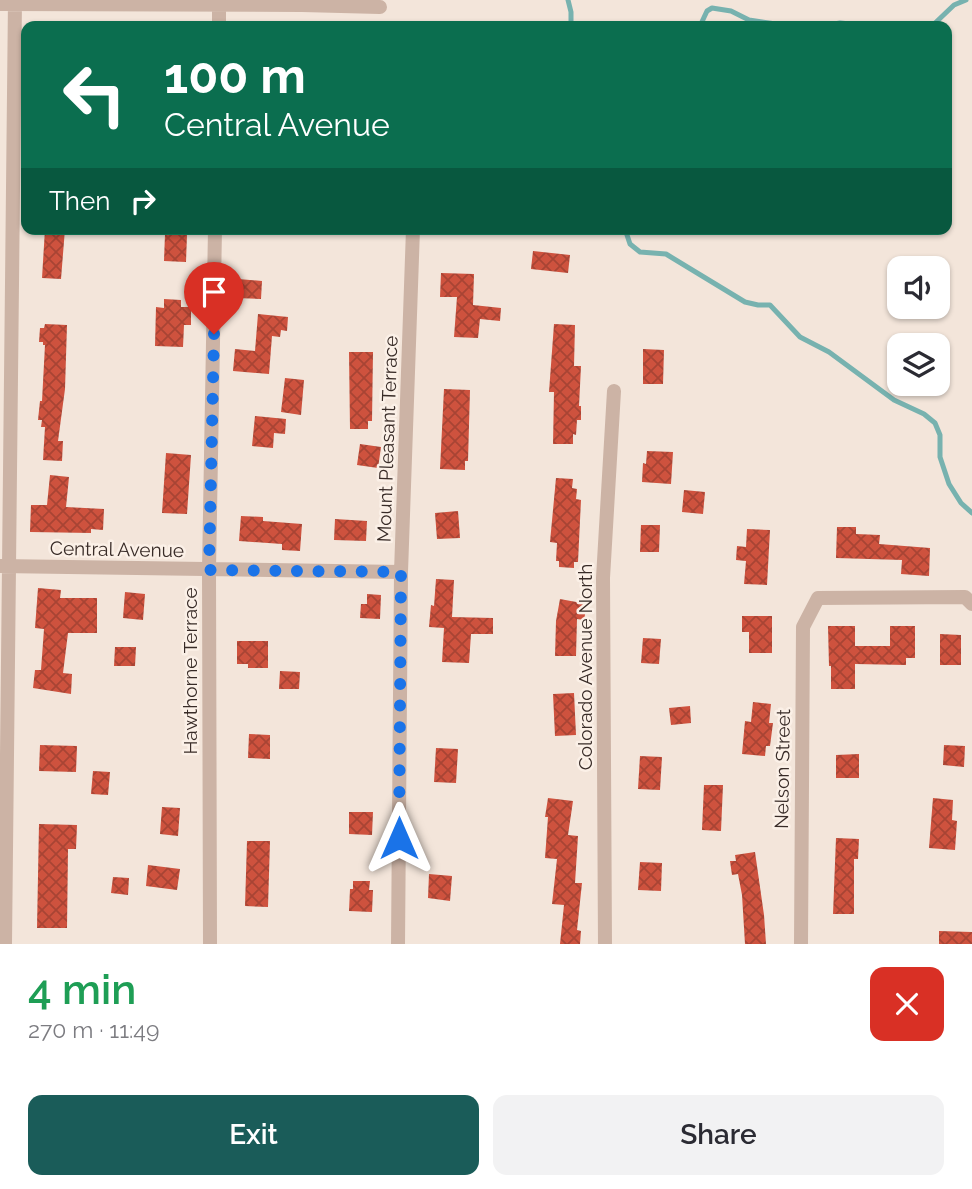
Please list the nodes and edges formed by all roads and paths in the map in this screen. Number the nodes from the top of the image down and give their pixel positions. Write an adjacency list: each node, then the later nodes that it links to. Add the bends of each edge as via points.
1 (10, 2): 2 (street); 8 (street)
2 (219, 5): 3 (street); 4 (street)
3 (380, 7)
4 (219, 21)
5 (215, 235): 9 (street, Hawthorne Terrace)
6 (413, 235): 10 (street, Mount Pleasant Terrace)
7 (614, 391): 15 (street, Colorado Avenue North, via 603,578)
8 (4, 566): 9 (street, Central Avenue); 12 (street)
9 (209, 570): 10 (street, Central Avenue); 13 (street, Hawthorne Terrace)
10 (401, 572): 14 (street, Mount Pleasant Terrace)
11 (972, 604): 16 (street, Nelson Street, via 965,597 818,598 803,627)
12 (5, 944)
13 (210, 944)
14 (398, 944)
15 (605, 944)
16 (801, 944)

